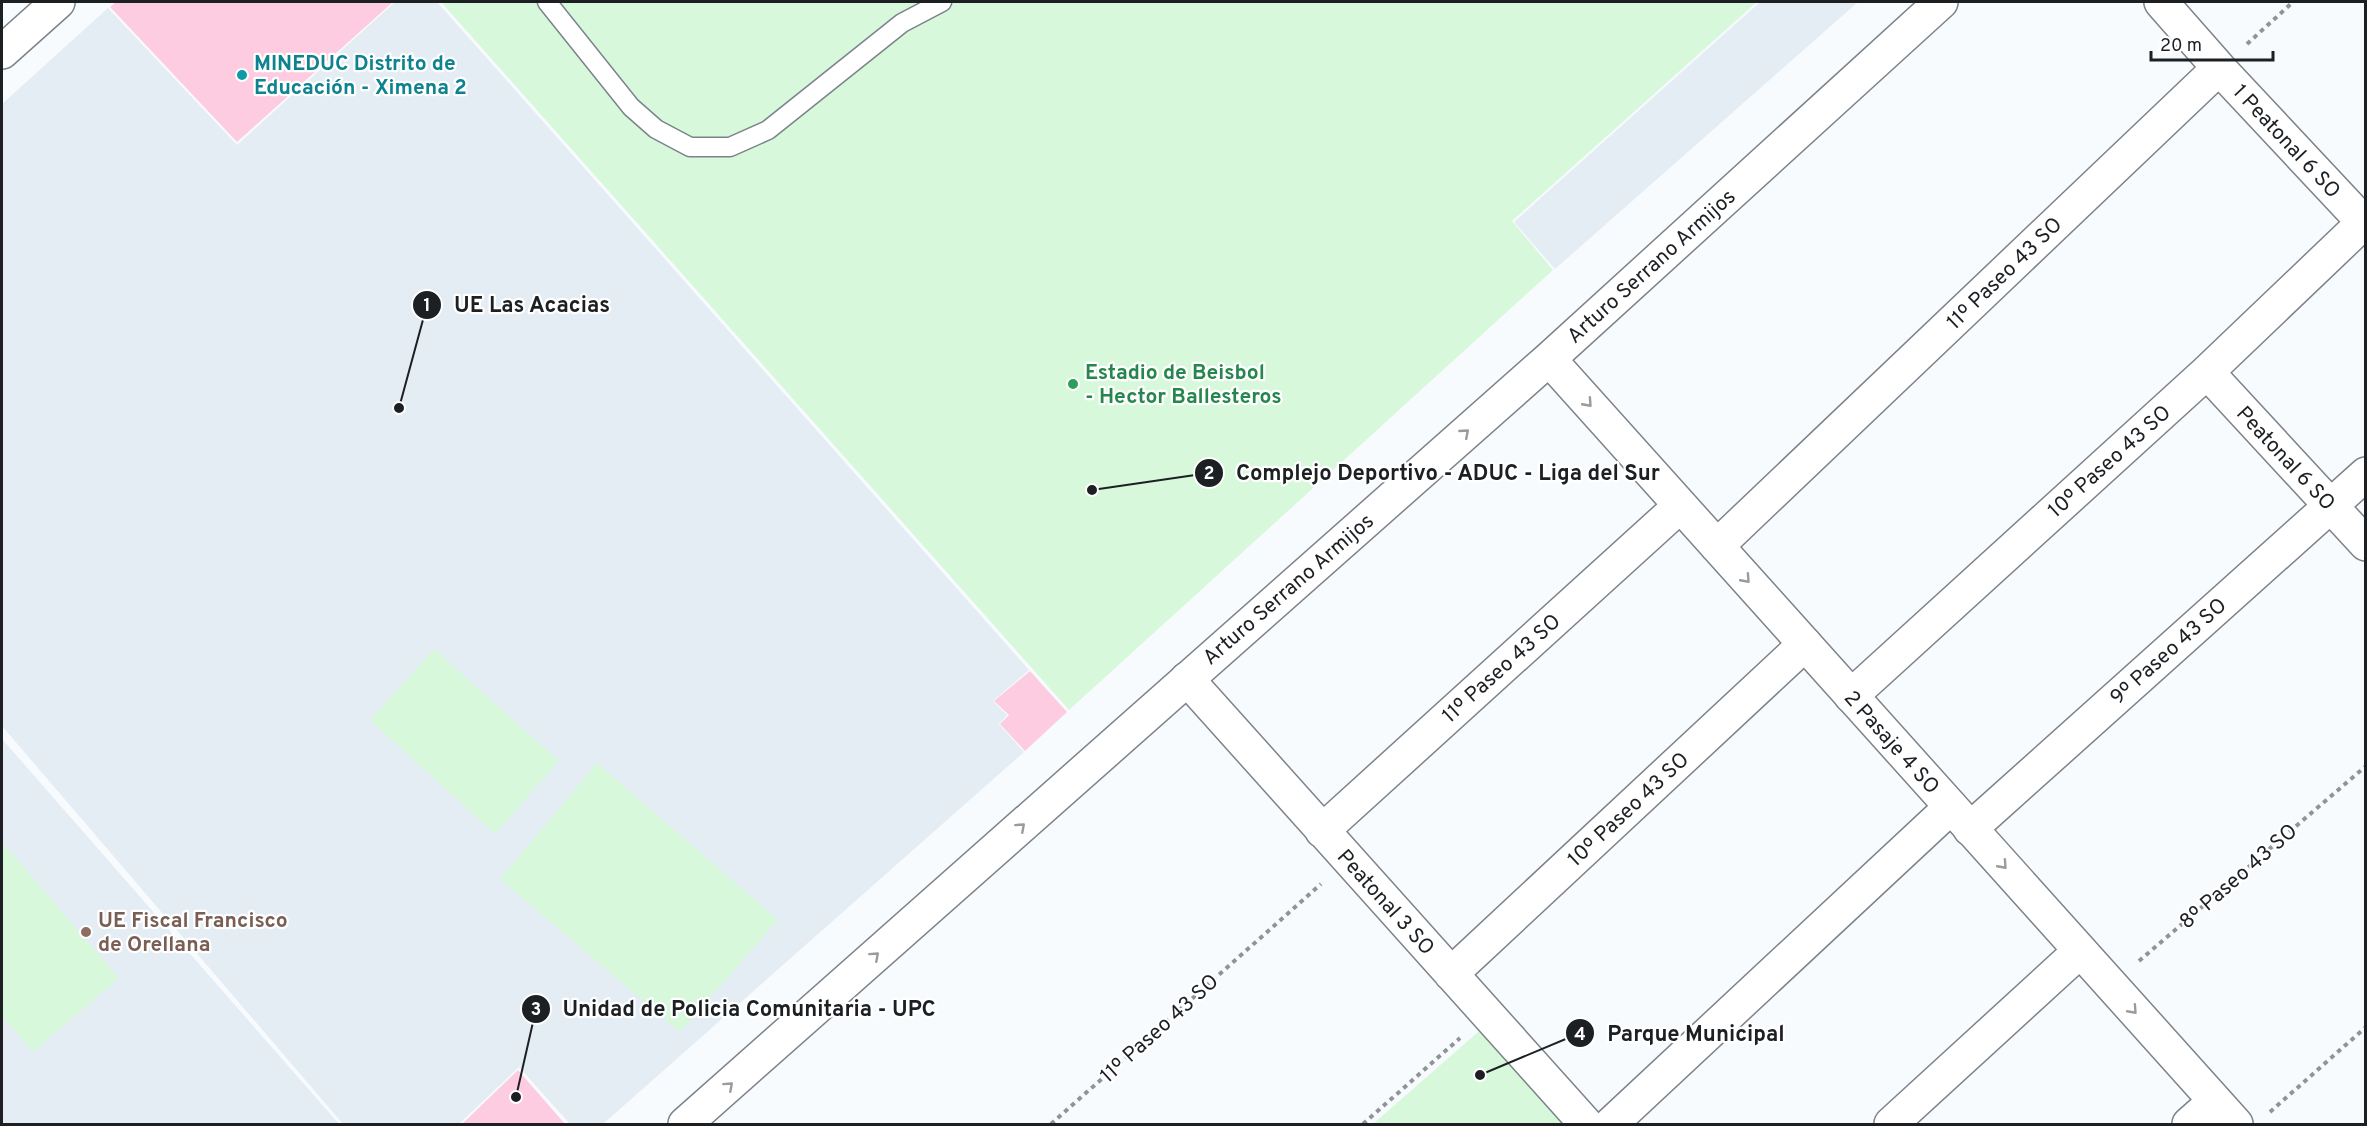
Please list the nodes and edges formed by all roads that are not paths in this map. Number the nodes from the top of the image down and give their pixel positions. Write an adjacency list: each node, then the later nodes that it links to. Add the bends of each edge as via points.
1 (58, 2): 6 (street)
2 (547, 2): 3 (lane, via 631,107 656,129 690,147 730,147 768,130 902,23)
3 (942, 2)
4 (1941, 2): 9 (street, Arturo Serrano Armijos)
5 (2161, 2): 7 (street, 1 Peatonal 6 SO)
6 (2, 52)
7 (2219, 68): 8 (street, 1 Peatonal 6 SO); 15 (street, 11º Paseo 43 SO)
8 (2364, 224): 10 (street, 10º Paseo 43 SO)
9 (1549, 359): 13 (street, 2 Pasaje 4 SO, one-way to 13); 17 (street, Arturo Serrano Armijos, one-way to 9)
10 (2207, 372): 12 (street, Peatonal 6 SO); 18 (street, 10º Paseo 43 SO)
11 (2366, 474): 12 (street, 9º Paseo 43 SO)
12 (2330, 505): 14 (street, Peatonal 6 SO); 19 (street, 9º Paseo 43 SO)
13 (1680, 506): 15 (street, 2 Pasaje 4 SO); 20 (street, 11º Paseo 43 SO)
14 (2366, 544)
15 (1717, 546): 16 (street, 2 Pasaje 4 SO, one-way to 16)
16 (1805, 645): 18 (street, 2 Pasaje 4 SO); 22 (street, 10º Paseo 43 SO)
17 (1186, 679): 20 (street, Peatonal 3 SO); 24 (street, Arturo Serrano Armijos, one-way to 17)
18 (1851, 696): 19 (street, 2 Pasaje 4 SO)
19 (1960, 818): 21 (street, 2 Pasaje 4 SO, one-way to 21); 26 (street, 9º Paseo 43 SO)
20 (1322, 831): 22 (street, Peatonal 3 SO)
21 (2080, 951): 23 (street, 2 Pasaje 4 SO, one-way to 23); 27 (street)
22 (1451, 974): 25 (street, Peatonal 3 SO)
23 (2238, 1114): 28 (street)
24 (685, 1125)
25 (1586, 1125)
26 (1611, 1125)
27 (1891, 1125)
28 (2189, 1125)

